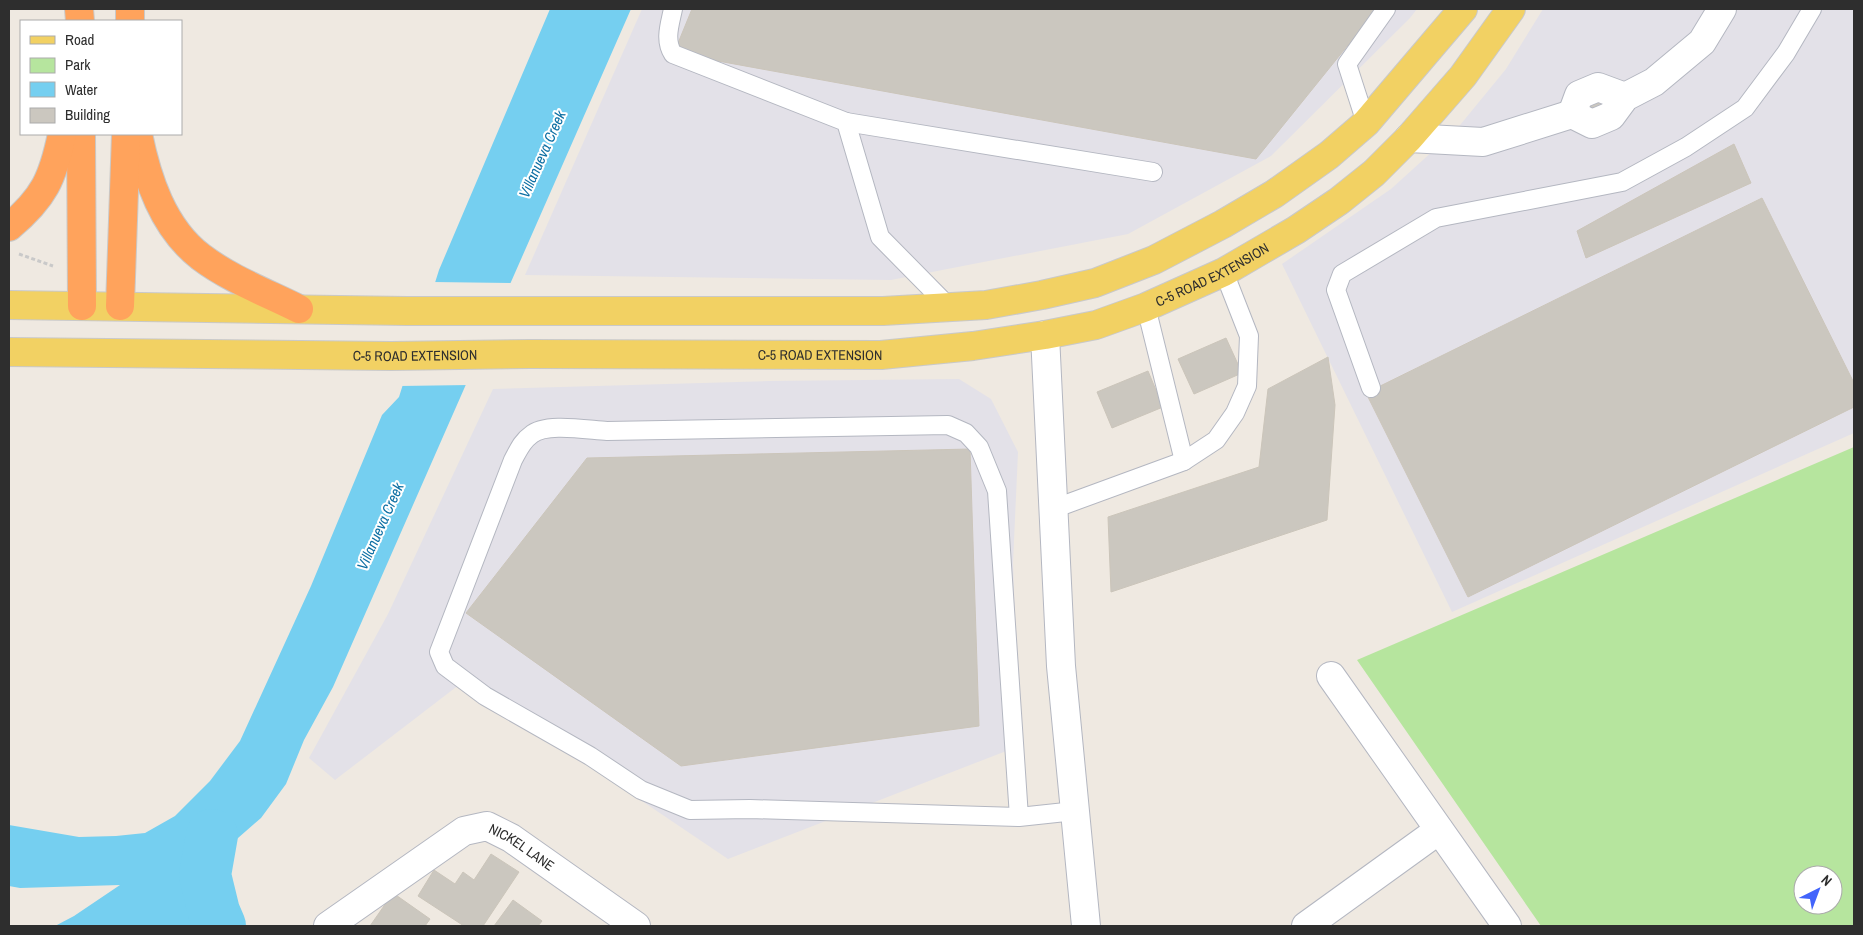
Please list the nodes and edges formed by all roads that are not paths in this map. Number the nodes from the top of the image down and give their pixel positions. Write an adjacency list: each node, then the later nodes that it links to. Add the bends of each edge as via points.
1 (673, 9): 7 (lane, via 668,31 668,48 672,54)
2 (1386, 9): 8 (lane, via 1347,64)
3 (1463, 9): 8 (main road)
4 (1511, 9): 13 (main road, C-5 ROAD EXTENSION, via 1463,76)
5 (1722, 9): 13 (street, via 1702,42 1654,82 1626,97 1598,86 1579,95 1572,114 1483,142)
6 (1812, 9): 25 (lane, via 1786,54 1745,108 1686,147 1622,182 1436,218 1342,274 1336,290)
7 (846, 122): 14 (lane); 20 (lane, via 880,237)
8 (1366, 124): 20 (main road, via 1274,194 1154,260 1095,283 986,305)
9 (62, 135): 15 (highway, via 53,171 39,198)
10 (81, 135): 18 (highway)
11 (126, 135): 19 (highway)
12 (138, 135): 22 (highway, via 143,159 161,206 187,245 220,269)
13 (1409, 138): 16 (main road, C-5 ROAD EXTENSION, via 1374,173 1339,201)
14 (1153, 172)
15 (9, 227)
16 (1224, 272): 21 (main road, C-5 ROAD EXTENSION); 26 (lane, via 1249,336 1247,386 1235,413 1216,440)
17 (9, 305): 18 (main road)
18 (82, 306): 19 (main road)
19 (120, 306): 22 (main road)
20 (950, 308): 22 (main road, via 883,311)
21 (1146, 308): 23 (main road, C-5 ROAD EXTENSION, via 1096,325); 26 (lane)
22 (299, 309)
23 (1045, 335): 24 (main road, C-5 ROAD EXTENSION, via 881,355 391,356); 27 (street)
24 (9, 352)
25 (1371, 388)
26 (1184, 461): 27 (lane)
27 (1053, 509): 29 (street, via 1061,666)
28 (1331, 676): 31 (street)
29 (1075, 811): 30 (lane); 34 (street)
30 (1019, 817): 30 (lane, via 690,810 641,790 590,756 485,696 445,666 439,652 522,443 532,433 551,428 607,431 948,425 966,433 980,447 997,491)
31 (1439, 830): 35 (street); 36 (street)
32 (328, 926): 33 (street, NICKEL LANE, via 464,831 487,826 511,838)
33 (636, 926)
34 (1086, 926)
35 (1306, 926)
36 (1507, 926)

